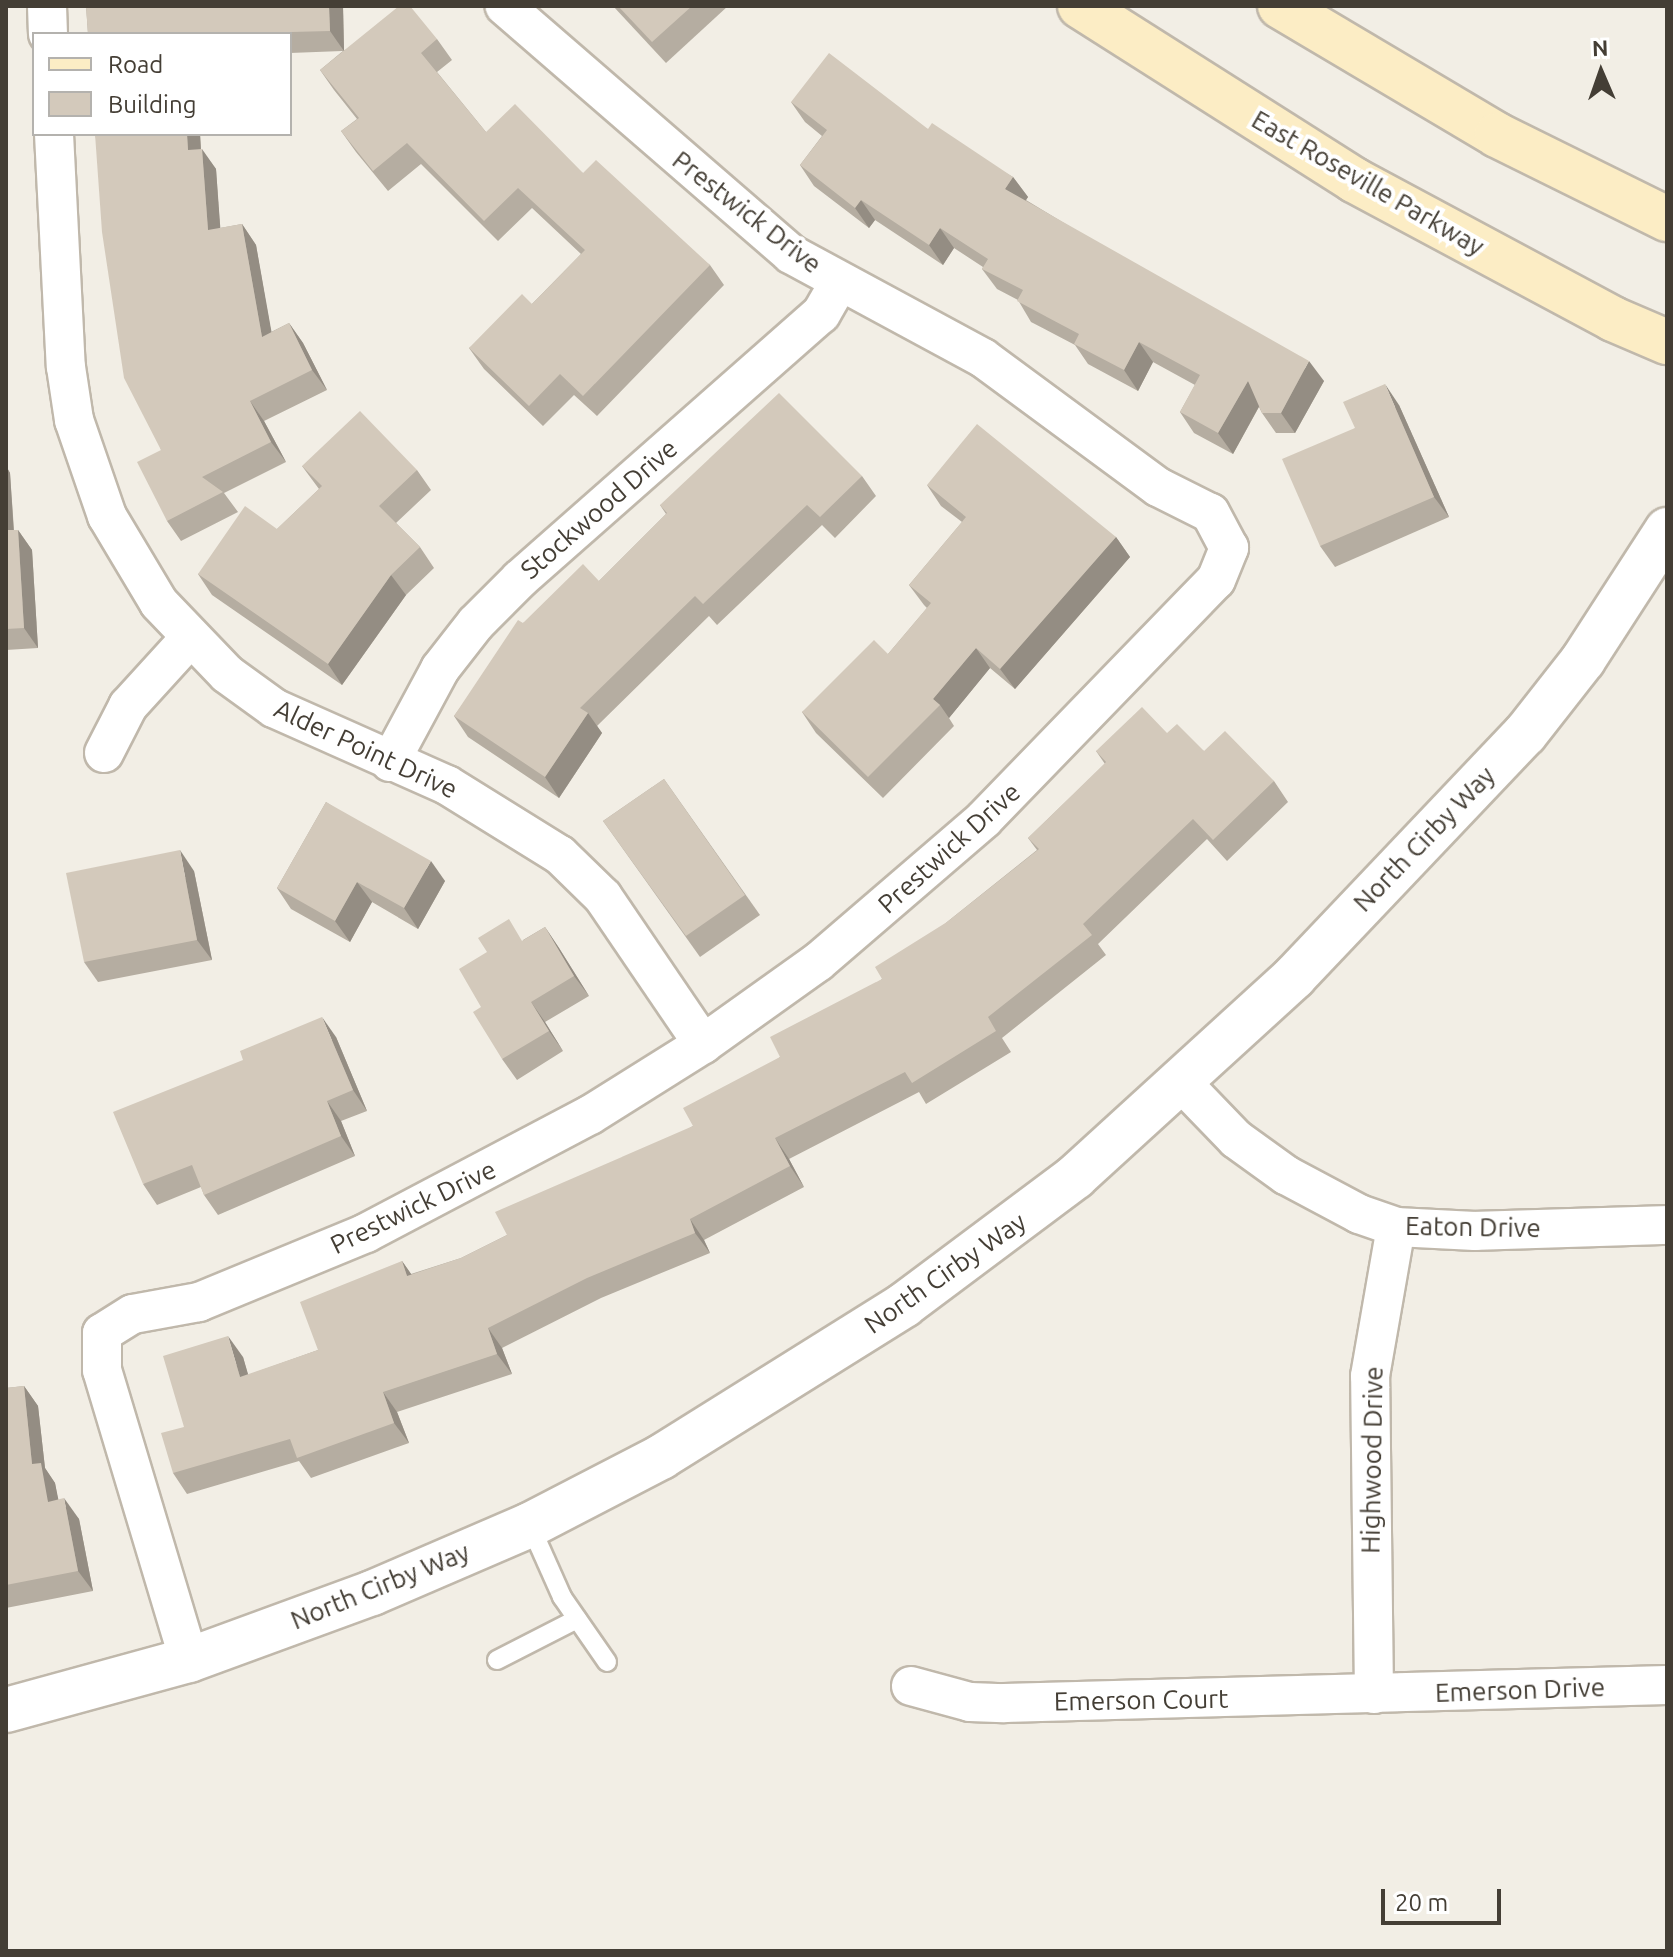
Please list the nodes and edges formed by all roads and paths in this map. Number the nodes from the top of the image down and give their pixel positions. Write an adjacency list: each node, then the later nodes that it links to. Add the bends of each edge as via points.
1 (47, 6): 5 (street)
2 (505, 6): 8 (street, Prestwick Drive, via 737,211)
3 (1080, 6): 9 (main road, East Roseville Parkway, via 1354,180 1613,319)
4 (1280, 6): 7 (main road, via 1497,135)
5 (48, 32)
6 (54, 136): 11 (street, Alder Point Drive, via 66,367 74,420 124,549)
7 (1667, 219)
8 (839, 283): 13 (street, Stockwood Drive, via 821,314 476,623 440,669); 14 (street, Prestwick Drive, via 983,358 1158,487 1210,513 1229,548 1216,580 984,819 818,962)
9 (1667, 342)
10 (1667, 530): 15 (street, North Cirby Way, via 1583,660 1525,734 1294,977)
11 (189, 639): 12 (street, via 128,706); 13 (street, Alder Point Drive, via 274,708)
12 (104, 753)
13 (390, 762): 14 (street, Alder Point Drive, via 447,785 560,855 603,897)
14 (703, 1044): 20 (street, Prestwick Drive, via 590,1115 366,1233 199,1302 133,1314 102,1333 102,1370)
15 (1182, 1083): 17 (street, Eaton Drive, via 1236,1139 1286,1175 1359,1214); 18 (street, North Cirby Way, via 1064,1186 904,1305 661,1457)
16 (1667, 1225): 17 (street, Eaton Drive, via 1475,1231)
17 (1396, 1227): 25 (street, Highwood Drive, via 1369,1404)
18 (530, 1525): 19 (lane); 20 (street, North Cirby Way, via 372,1593)
19 (577, 1619): 21 (lane); 22 (lane)
20 (189, 1660): 26 (street, North Cirby Way)
21 (497, 1660)
22 (607, 1662)
23 (1667, 1685): 25 (street, Emerson Drive)
24 (911, 1686): 25 (street, Emerson Court, via 993,1703)
25 (1374, 1694)
26 (6, 1710)

